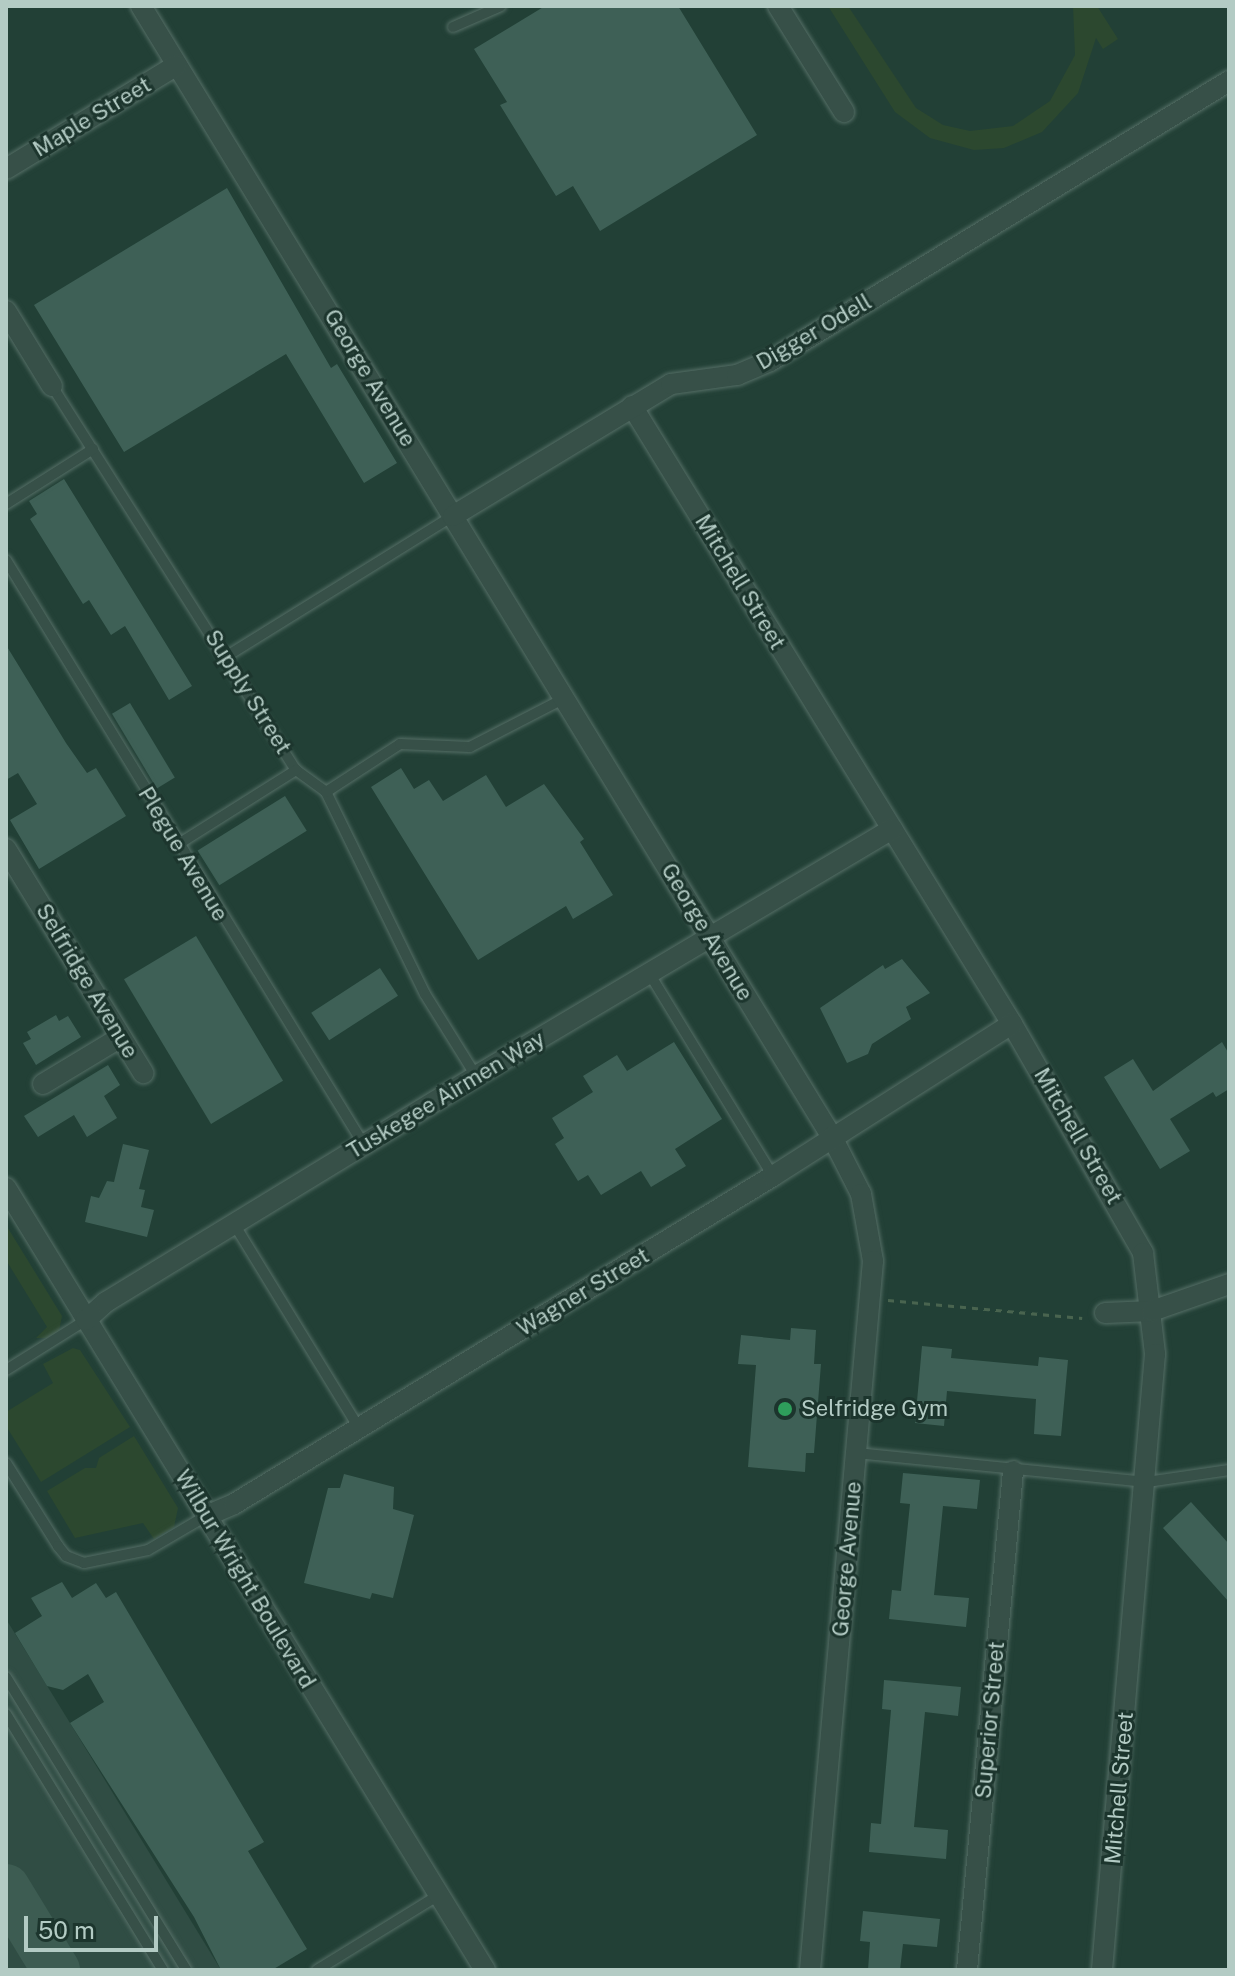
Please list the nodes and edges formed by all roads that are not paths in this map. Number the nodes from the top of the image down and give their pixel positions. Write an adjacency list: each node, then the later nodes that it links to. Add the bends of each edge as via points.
1 (141, 6): 5 (street, George Avenue)
2 (501, 6): 4 (lane)
3 (778, 6): 7 (street)
4 (453, 27)
5 (177, 65): 8 (street, Maple Street); 14 (street, George Avenue)
6 (1229, 81): 11 (street, Digger Odell, via 770,361 737,375 671,384)
7 (844, 112)
8 (6, 169)
9 (6, 311): 10 (street, Supply Street)
10 (52, 386): 12 (lane, Supply Street)
11 (632, 406): 14 (street, Digger Odell); 20 (street, Mitchell Street)
12 (93, 449): 13 (lane); 16 (lane, Supply Street)
13 (6, 504)
14 (453, 516): 16 (lane, Digger Odell); 17 (street, George Avenue)
15 (6, 560): 21 (lane, Plegue Avenue)
16 (227, 656): 18 (lane, Supply Street)
17 (565, 698): 19 (lane, via 470,747 400,744); 23 (street, George Avenue)
18 (296, 770): 19 (lane, Supply Street); 21 (lane)
19 (326, 792): 28 (lane, Supply Street, via 425,994)
20 (892, 829): 23 (street, Tuskegee Airmen Way); 25 (street, Mitchell Street)
21 (177, 845): 31 (lane, Plegue Avenue)
22 (6, 849): 26 (street, Selfridge Avenue)
23 (710, 938): 24 (street, Tuskegee Airmen Way); 30 (street, George Avenue)
24 (649, 973): 28 (street, Tuskegee Airmen Way); 32 (lane)
25 (1012, 1024): 30 (street, Wagner Street); 36 (street, Mitchell Street, via 1140,1243)
26 (121, 1037): 27 (street, Selfridge Avenue); 29 (street)
27 (143, 1073)
28 (476, 1076): 31 (street, Tuskegee Airmen Way)
29 (43, 1084)
30 (832, 1137): 32 (street, Wagner Street); 41 (street, George Avenue, via 861,1194 872,1242)
31 (364, 1145): 34 (street, Tuskegee Airmen Way)
32 (773, 1176): 40 (street, Wagner Street)
33 (6, 1188): 38 (street, Wilbur Wright Boulevard)
34 (234, 1224): 38 (street, Tuskegee Airmen Way); 40 (lane)
35 (1229, 1284): 36 (street)
36 (1152, 1311): 37 (street); 45 (street, Mitchell Street)
37 (1105, 1313)
38 (86, 1320): 39 (lane, Tuskegee Airmen Way); 46 (street, Wilbur Wright Boulevard)
39 (6, 1370)
40 (359, 1428): 46 (street, Wagner Street)
41 (856, 1453): 44 (lane); 54 (street, George Avenue)
42 (6, 1463): 46 (lane, Wagner Street, via 66,1556 84,1563 148,1550)
43 (1229, 1470): 45 (lane)
44 (1013, 1471): 45 (lane); 55 (street, Superior Street)
45 (1147, 1482): 56 (street, Mitchell Street)
46 (206, 1516): 49 (street, Wilbur Wright Boulevard)
47 (6, 1677): 51 (lane)
48 (6, 1714): 50 (lane)
49 (439, 1895): 52 (lane); 53 (street, Wilbur Wright Boulevard)
50 (163, 1970)
51 (186, 1970)
52 (317, 1970)
53 (485, 1970)
54 (810, 1970)
55 (967, 1970)
56 (1102, 1970)

